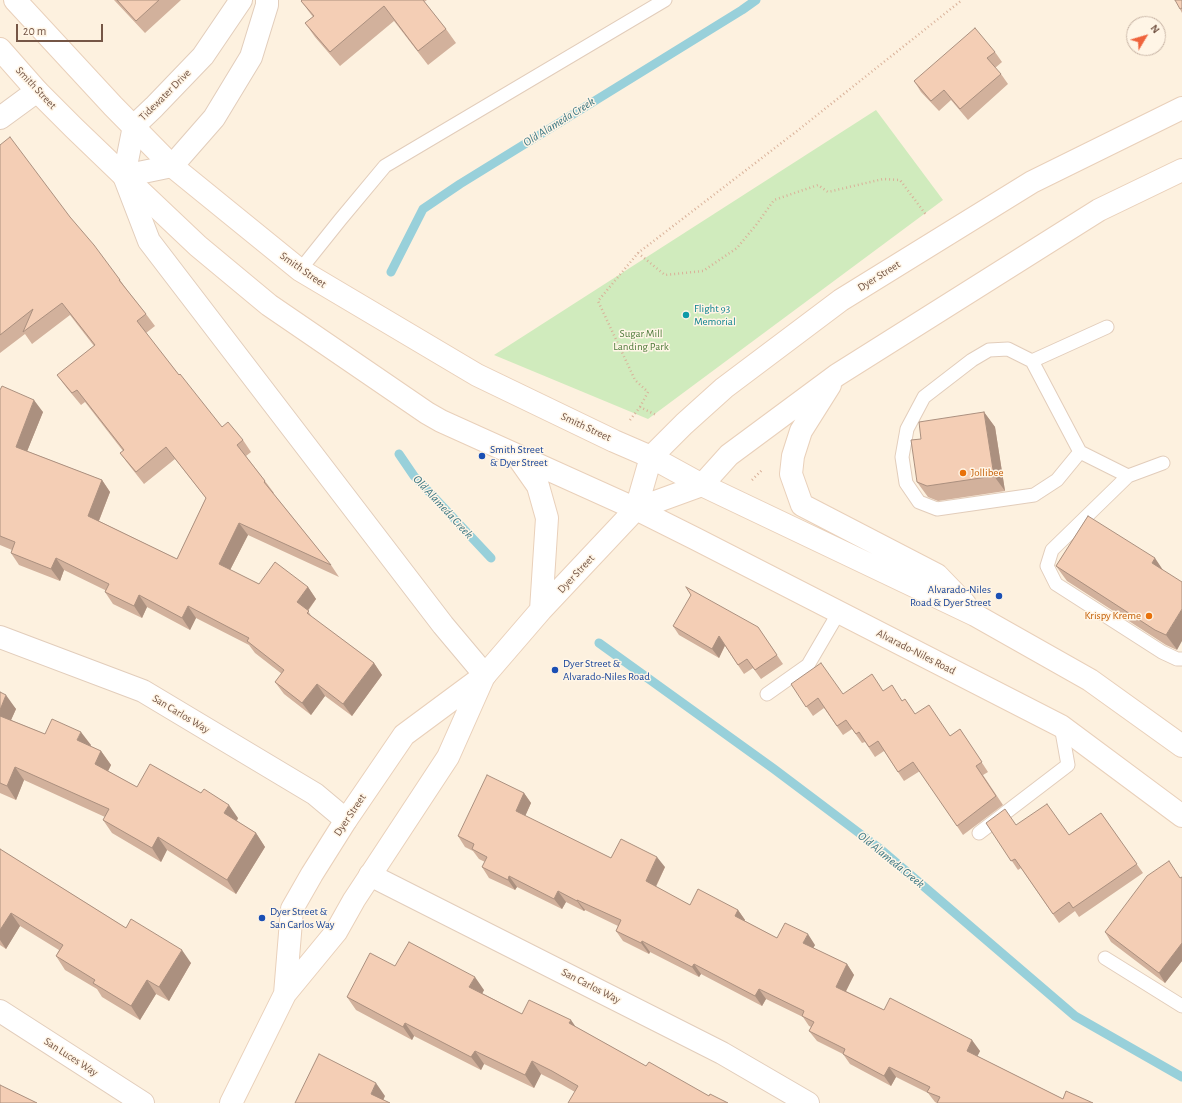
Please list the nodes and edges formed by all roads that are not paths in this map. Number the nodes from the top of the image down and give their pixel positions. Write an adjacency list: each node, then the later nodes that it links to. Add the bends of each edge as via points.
1 (15, 0): 9 (main road, Smith Street)
2 (241, 0): 9 (main road, Tidewater Drive, via 203,56)
3 (267, 0): 10 (main road, via 251,57 214,118)
4 (665, 0): 13 (lane, via 385,166)
5 (0, 49): 6 (main road, Smith Street)
6 (37, 90): 8 (main road); 12 (main road, Smith Street)
7 (1182, 108): 19 (main road, Dyer Street, via 1032,182 841,300 724,388)
8 (0, 118)
9 (134, 126): 10 (main road, Smith Street); 12 (main road, Tidewater Drive)
10 (172, 166): 12 (main road); 13 (main road, Smith Street)
11 (1182, 170): 16 (main road, Dyer Street, via 1099,210)
12 (124, 176): 18 (main road, Smith Street, via 198,246 269,305 427,413); 29 (main road, Smith Street, via 150,241 438,619)
13 (300, 270): 19 (main road, Smith Street, via 477,376)
14 (1107, 327): 15 (lane)
15 (1032, 361): 17 (lane); 17 (lane, via 1008,349 989,350 924,397 907,429 902,457 906,483 919,502 937,509 1034,495 1057,480)
16 (837, 375): 22 (main road, Dyer Street, via 729,455); 26 (main road, via 801,431 793,456 791,474 802,505 937,575)
17 (1080, 452): 21 (lane)
18 (516, 455): 23 (main road, Smith Street); 24 (main road, via 538,486 547,518)
19 (651, 457): 22 (main road); 23 (main road, Dyer Street)
20 (1164, 463): 21 (lane)
21 (1128, 476): 28 (lane, via 1052,550 1047,566 1056,584 1162,652)
22 (702, 485): 23 (main road, Dyer Street); 26 (main road)
23 (636, 510): 24 (main road, Dyer Street); 25 (main road, Alvarado-Niles Road)
24 (541, 610): 29 (main road, Dyer Street)
25 (839, 612): 30 (lane, via 808,665); 31 (main road, Alvarado-Niles Road)
26 (976, 615): 32 (main road, via 1090,680)
27 (0, 637): 34 (main road, San Carlos Way, via 142,691 315,794)
28 (1182, 659)
29 (485, 675): 34 (main road, Dyer Street, via 404,735); 36 (main road, Dyer Street, via 448,757)
30 (767, 694)
31 (1061, 726): 33 (main road, Alvarado-Niles Road); 35 (lane, via 1068,765)
32 (1182, 746)
33 (1182, 816)
34 (346, 820): 38 (main road, Dyer Street, via 292,910)
35 (979, 833)
36 (370, 875): 38 (main road, Dyer Street, via 336,932); 43 (main road, San Carlos Way, via 722,1053)
37 (1106, 958): 39 (lane)
38 (285, 994): 42 (main road, Dyer Street)
39 (1182, 1006)
40 (0, 1011): 41 (main road, San Luces Way)
41 (143, 1103)
42 (231, 1103)
43 (808, 1103)

